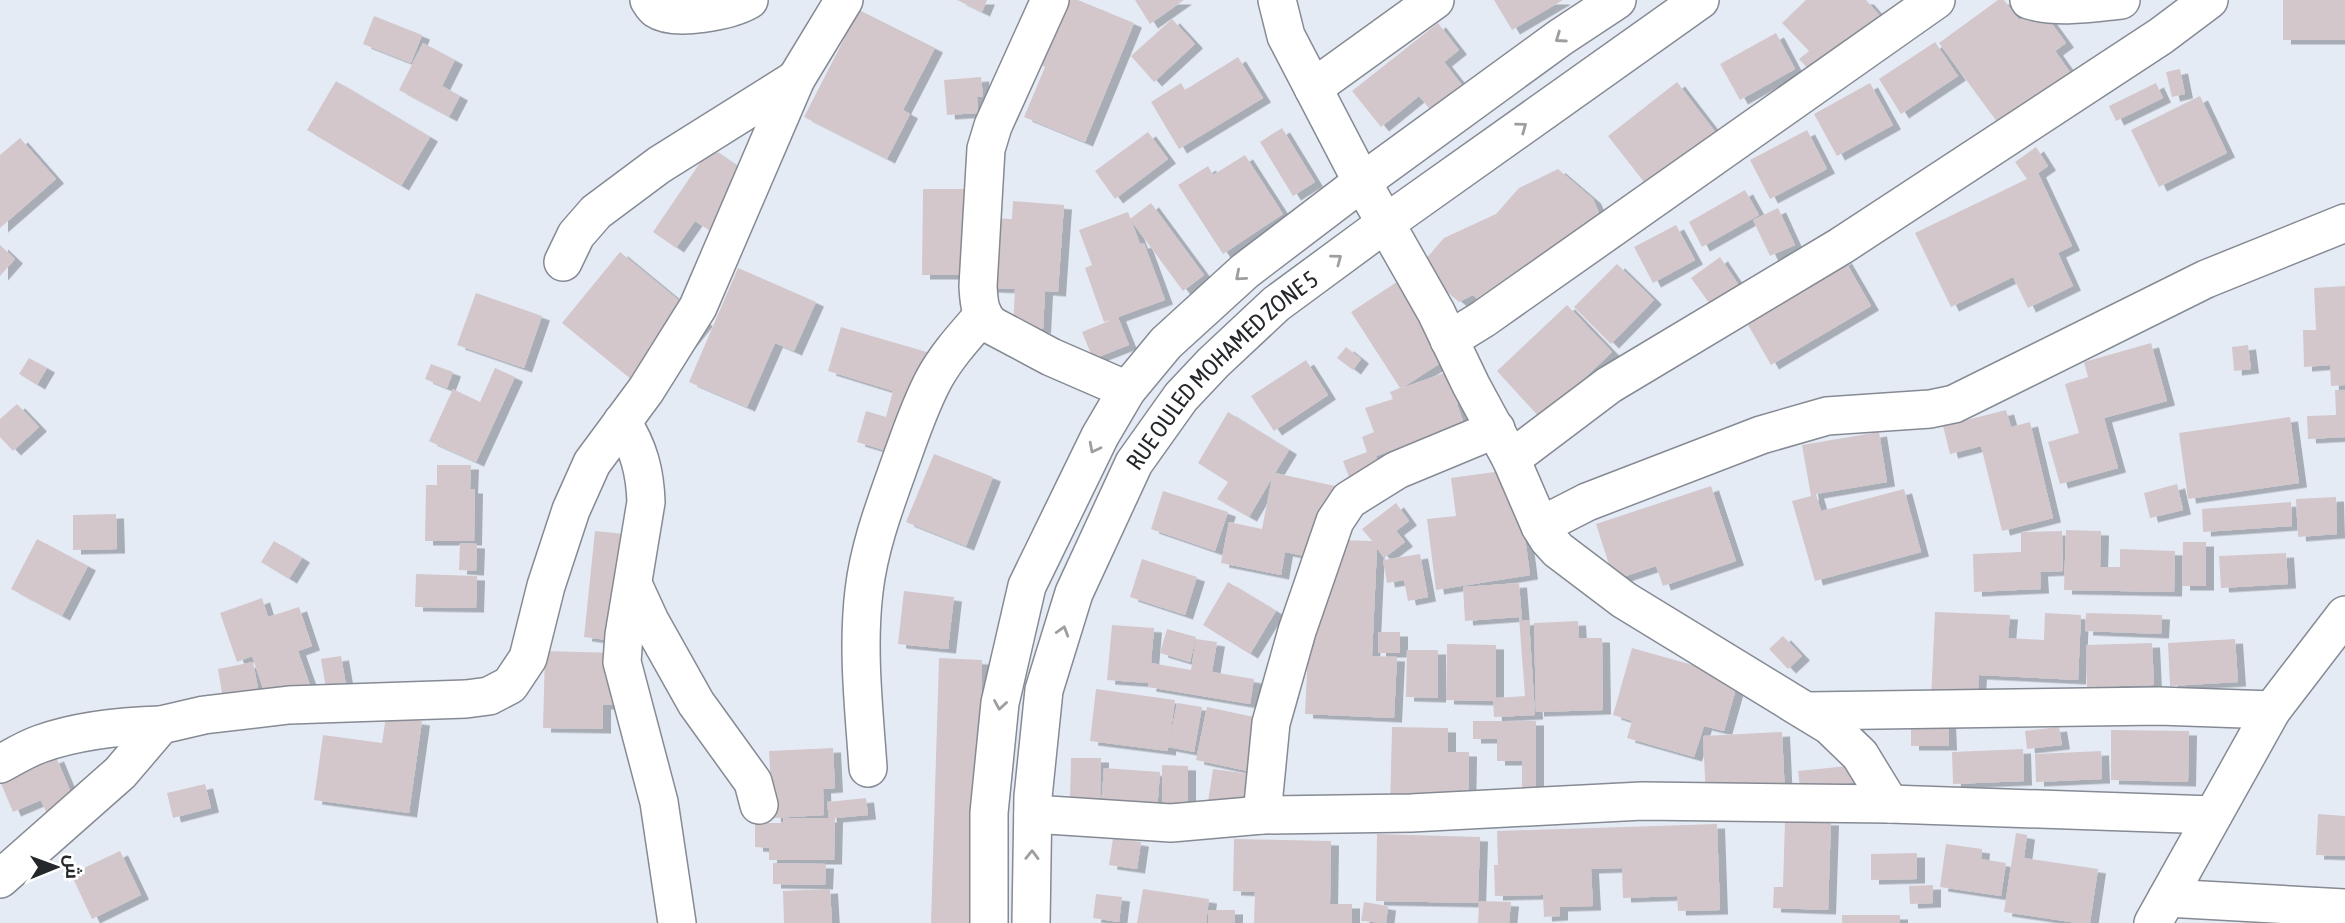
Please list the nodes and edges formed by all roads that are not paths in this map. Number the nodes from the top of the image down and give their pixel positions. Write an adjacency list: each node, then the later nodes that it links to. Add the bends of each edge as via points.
1 (649, 0): 2 (street, via 656,9 696,14)
2 (749, 0)
3 (844, 0): 13 (street)
4 (1050, 0): 19 (street, via 986,149 978,286)
5 (1277, 0): 14 (street, via 1286,36)
6 (1435, 0): 14 (street)
7 (1617, 0): 15 (street, RUE OULED MOHAMED ZONE 5, one-way to 15)
8 (1700, 0): 16 (street, RUE OULED MOHAMED ZONE 5, one-way to 8)
9 (1936, 0): 20 (street)
10 (2029, 0): 11 (street, via 2080,4)
11 (2121, 0)
12 (2209, 0): 23 (street, via 1853,239)
13 (796, 79): 18 (street, via 659,165 596,212 576,235); 22 (street, via 698,307)
14 (1313, 88): 15 (street)
15 (1362, 182): 16 (street); 21 (street, RUE OULED MOHAMED ZONE 5, one-way to 21, via 1245,271 1166,343)
16 (1386, 223): 20 (street); 34 (street, RUE OULED MOHAMED ZONE 5, one-way to 16, via 1044,690 1074,593 1133,463 1181,397 1213,363 1276,304)
17 (2345, 223): 24 (street, via 2206,279 1954,404 1827,416 1761,435 1587,502)
18 (563, 262)
19 (983, 316): 21 (street, via 991,325 1051,357); 31 (street, via 933,380 868,561 861,668)
20 (1449, 340): 23 (street)
21 (1127, 390): 41 (street, RUE OULED MOHAMED ZONE 5, one-way to 41, via 1027,586 1000,703 989,813)
22 (622, 422): 25 (street, via 639,451 646,480); 29 (street, via 592,463 571,510 528,658 510,685 489,696 466,699 289,705)
23 (1503, 444): 24 (street); 35 (street, via 1396,470 1349,500 1335,521 1271,723)
24 (1540, 526): 28 (street, via 1558,550 1624,600)
25 (633, 584): 33 (street, via 696,703 753,782); 40 (street, via 623,670 659,802)
26 (2345, 615): 27 (street)
27 (2272, 710): 28 (street, via 2159,706); 36 (street)
28 (1808, 711): 32 (street, via 1860,755)
29 (161, 725): 30 (street, via 81,733 40,744); 37 (street, via 120,773)
30 (0, 764)
31 (868, 768)
32 (1890, 804): 35 (street, via 1642,801); 36 (street)
33 (759, 805)
34 (1033, 814): 35 (street, via 1171,823); 42 (street, RUE OULED MOHAMED ZONE 5, one-way to 34)
35 (1262, 815)
36 (2213, 815): 39 (street)
37 (0, 880)
38 (2345, 908): 39 (street)
39 (2160, 910)
40 (677, 923)
41 (989, 923)
42 (1031, 923)

